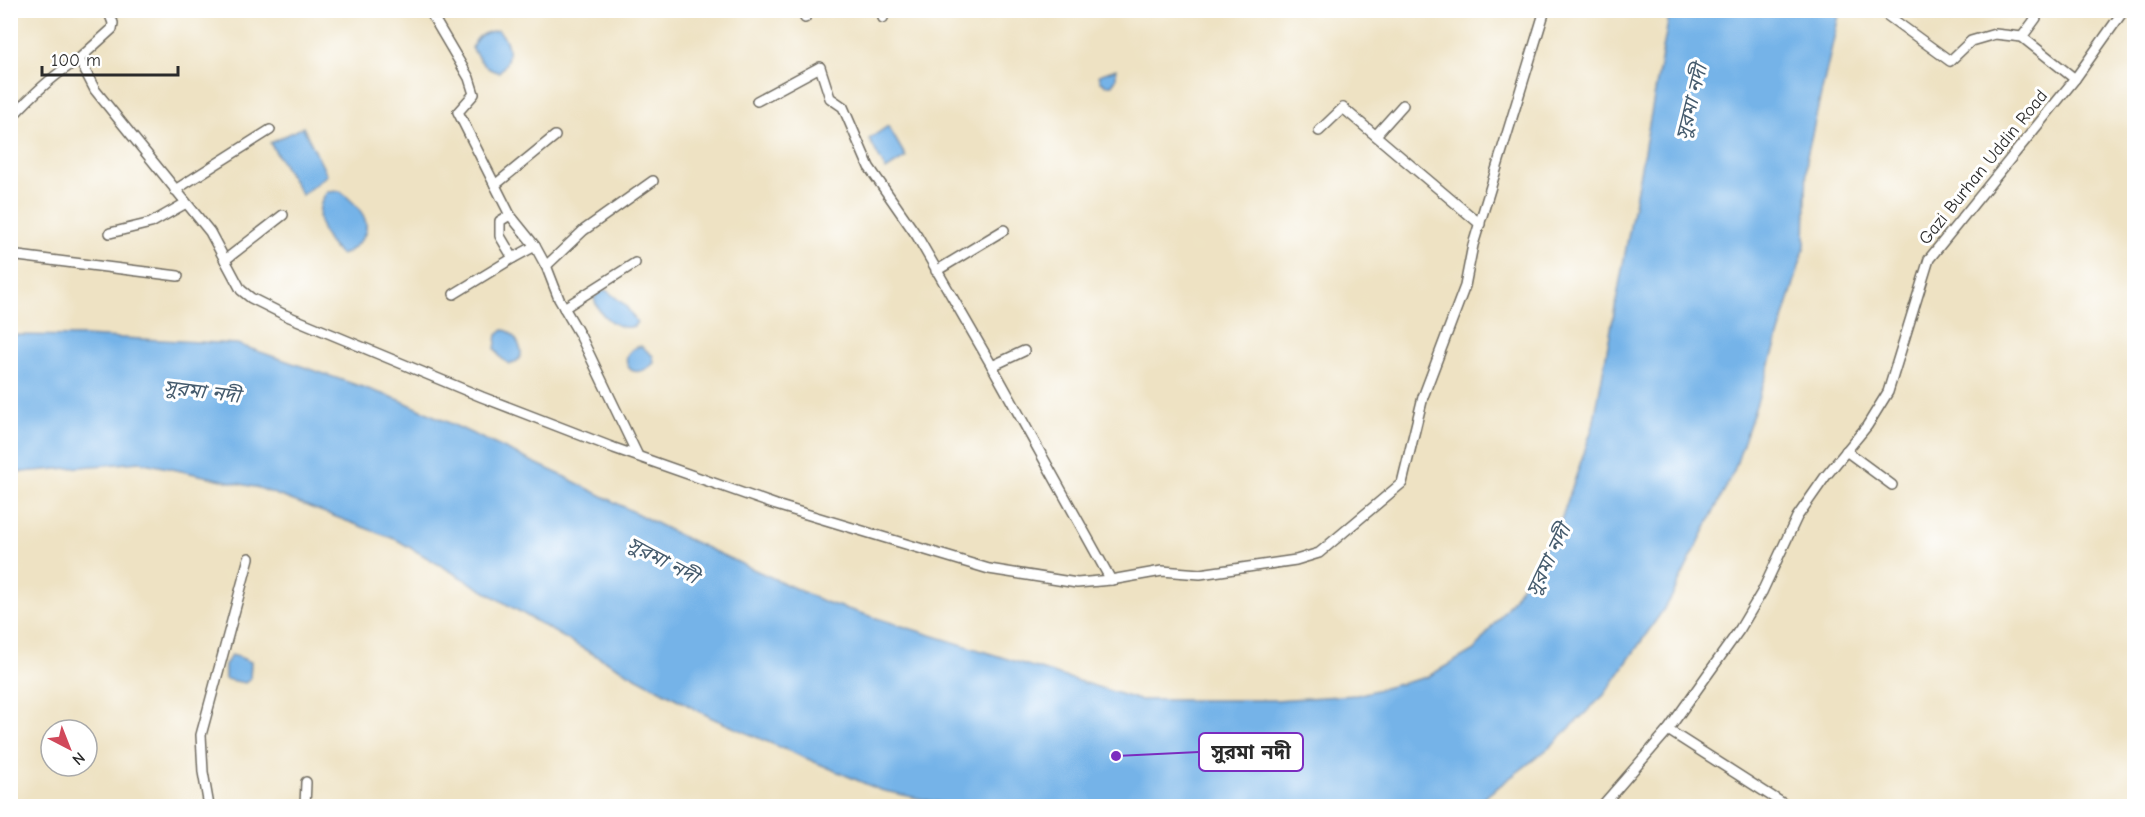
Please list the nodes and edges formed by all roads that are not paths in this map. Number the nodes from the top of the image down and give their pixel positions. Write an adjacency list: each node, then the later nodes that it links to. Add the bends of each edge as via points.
1 (108, 10): 8 (street, via 112,29)
2 (429, 10): 18 (street, via 469,78 474,94 458,112)
3 (1545, 10): 23 (street)
4 (1880, 10): 7 (street, via 1950,61 1971,41 1995,34)
5 (2031, 10): 7 (street, via 2036,18)
6 (2124, 10): 9 (street, Gazi Burhan Uddin Road)
7 (2022, 37): 9 (street)
8 (79, 59): 12 (street); 19 (street, via 95,90)
9 (2075, 79): 38 (street, Gazi Burhan Uddin Road, via 1929,259 1888,392)
10 (758, 101): 32 (street, via 820,67 830,98 843,107 869,167)
11 (1403, 105): 15 (street)
12 (10, 118)
13 (270, 130): 19 (street)
14 (1319, 131): 15 (street, via 1343,108)
15 (1376, 135): 23 (street)
16 (555, 136): 18 (street)
17 (653, 181): 31 (street, via 584,230)
18 (495, 185): 22 (street)
19 (175, 189): 20 (street)
20 (186, 203): 25 (street, via 152,223); 29 (street, via 210,232)
21 (283, 215): 29 (street)
22 (510, 215): 26 (street); 28 (street, via 500,221 500,236)
23 (1480, 224): 42 (street, via 1465,286 1423,397 1402,483 1319,553 1200,574 1162,571)
24 (1004, 230): 32 (street)
25 (110, 233)
26 (535, 246): 28 (street); 31 (street)
27 (10, 255): 33 (street)
28 (513, 258): 34 (street)
29 (225, 260): 39 (street, via 245,294 285,315)
30 (635, 263): 35 (street)
31 (546, 266): 35 (street)
32 (936, 271): 37 (street)
33 (178, 276)
34 (454, 294)
35 (564, 308): 39 (street)
36 (1024, 351): 37 (street)
37 (992, 366): 42 (street)
38 (1846, 451): 40 (street); 43 (street, Gazi Burhan Uddin Road, via 1797,517 1740,629)
39 (639, 456): 42 (street, via 828,521 989,569 1077,583)
40 (1892, 485)
41 (249, 558): 45 (street, via 201,735)
42 (1111, 580)
43 (1668, 730): 47 (street, Gazi Burhan Uddin Road); 48 (street)
44 (306, 782): 46 (street)
45 (209, 807)
46 (305, 807)
47 (1602, 807)
48 (1787, 807)

